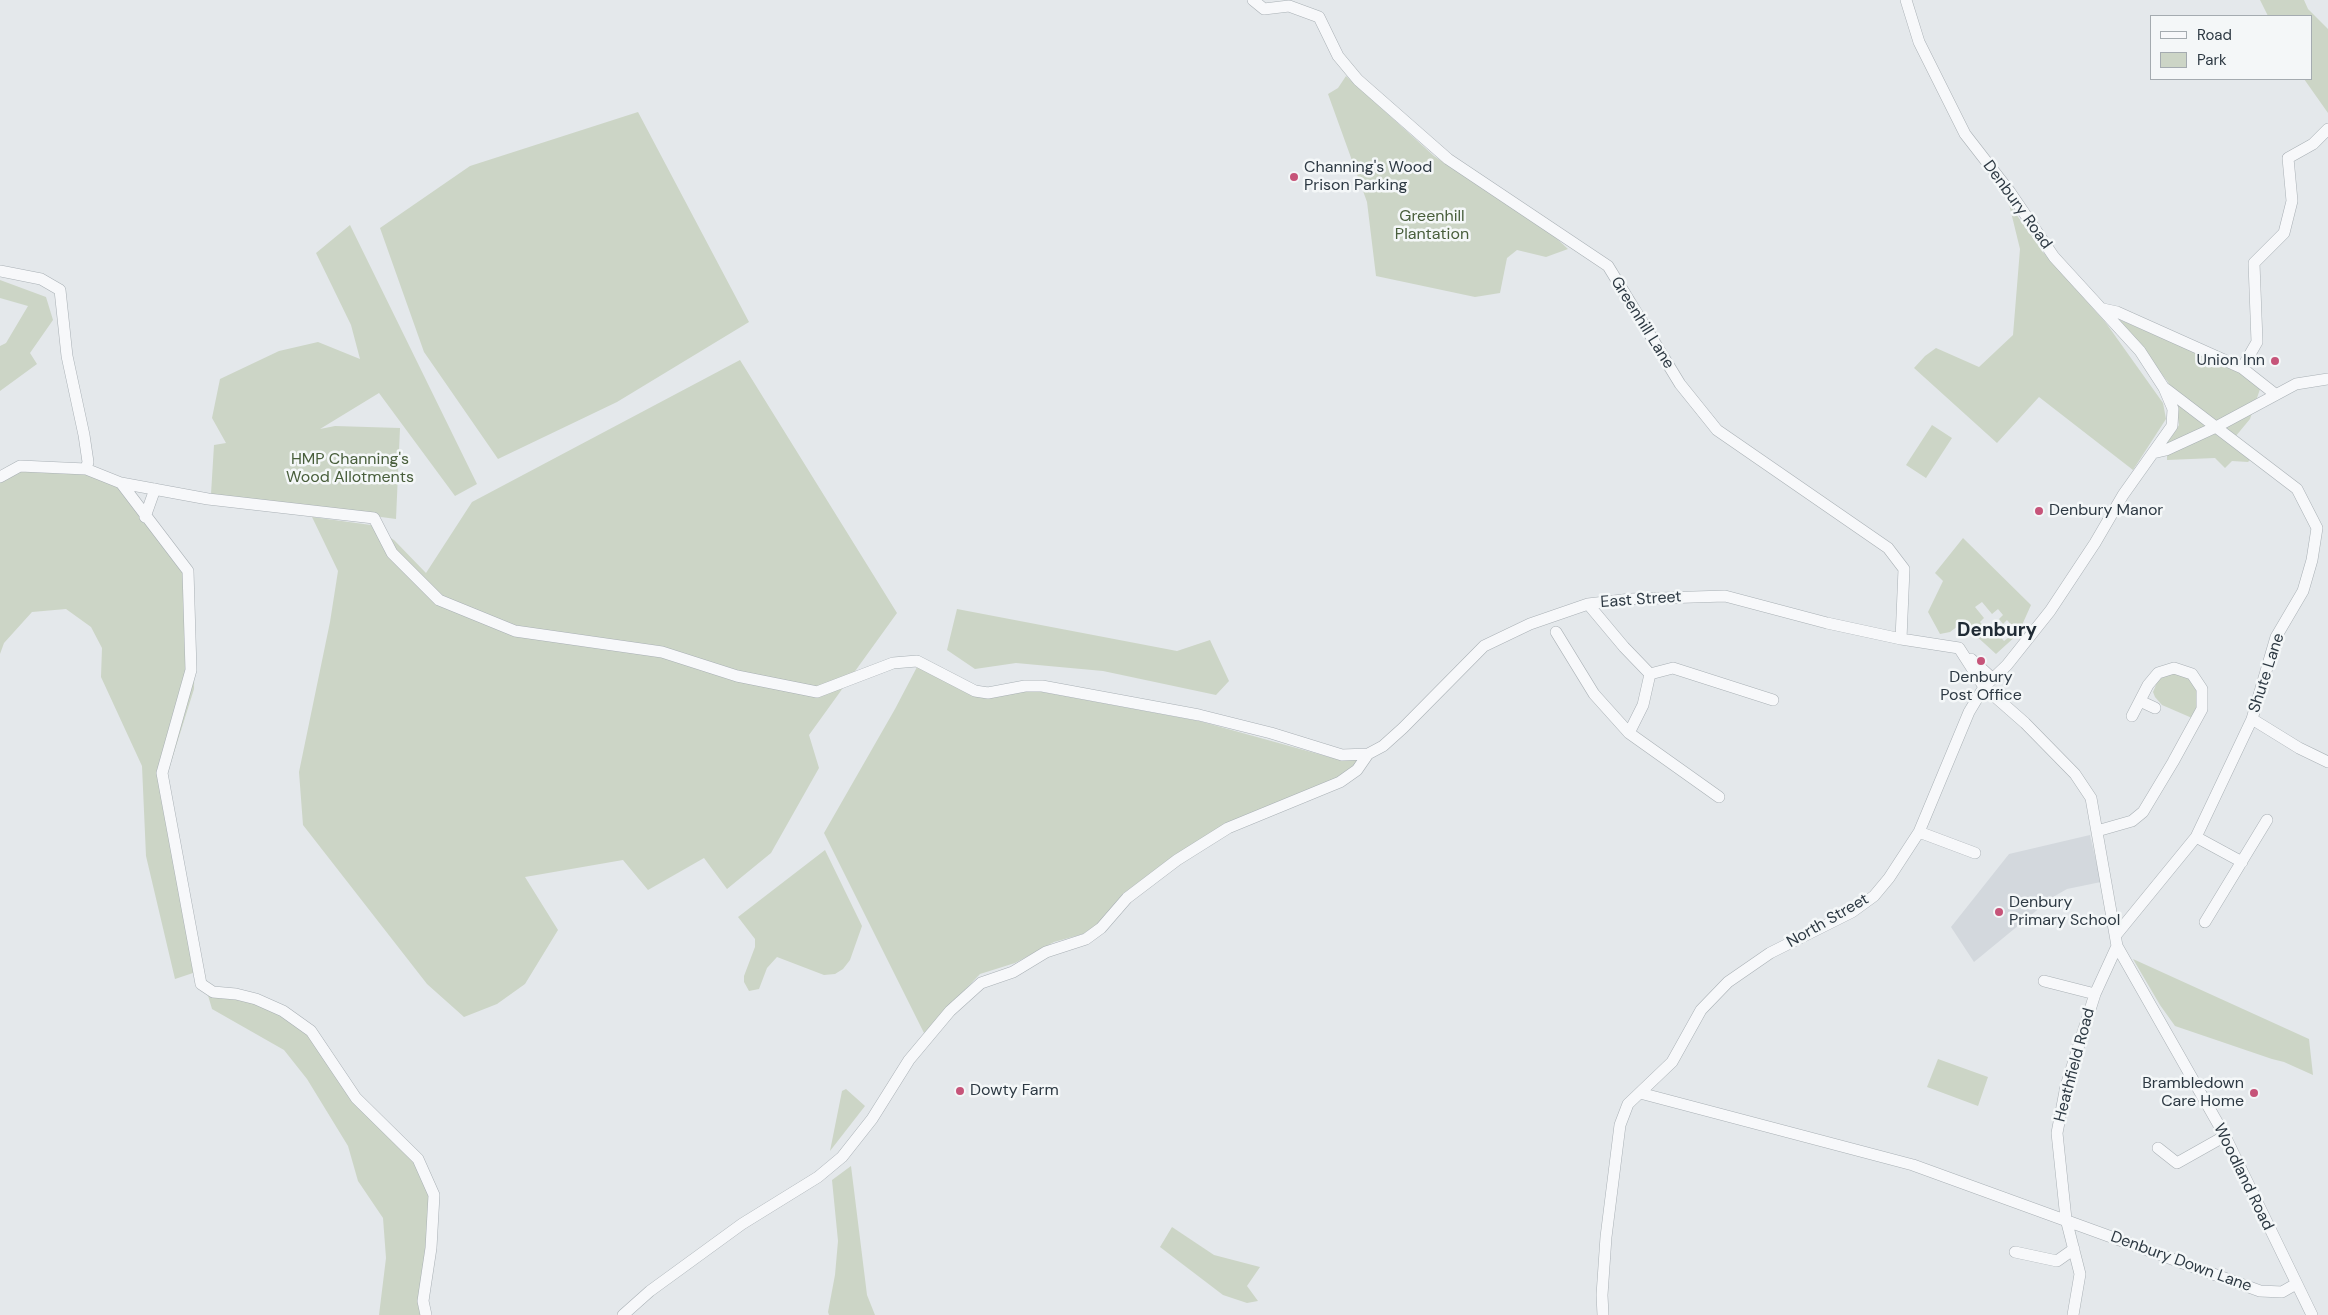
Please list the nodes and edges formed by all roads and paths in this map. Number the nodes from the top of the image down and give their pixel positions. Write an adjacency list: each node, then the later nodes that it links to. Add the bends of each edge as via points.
1 (1253, 0): 19 (street, Greenhill Lane, via 1264,9 1289,6 1319,17 1338,56 1358,80 1448,159 1608,266 1680,384 1717,430 1888,548 1904,569)
2 (1906, 0): 5 (street, Denbury Road, via 1919,42 1965,134 2054,257)
3 (2328, 129): 6 (street, via 2313,144 2288,158 2292,201 2284,233 2254,263 2257,342)
4 (0, 272): 12 (street, via 41,279 60,290 66,356 84,435)
5 (2103, 310): 6 (street, via 2117,312); 8 (street, Denbury Road, via 2140,351)
6 (2242, 368): 9 (street)
7 (2328, 379): 9 (street, via 2296,384)
8 (2164, 388): 10 (street, Shute Lane); 11 (street, North Street, via 2173,409 2172,426)
9 (2275, 394): 10 (street)
10 (2216, 427): 11 (street, via 2166,450); 28 (street, Shute Lane, via 2297,489 2317,528 2312,560 2302,591 2276,636)
11 (2153, 452): 22 (street, North Street, via 2050,611 2008,665)
12 (86, 469): 13 (street, via 20,466); 14 (street)
13 (0, 476)
14 (121, 482): 15 (street); 16 (street)
15 (155, 489): 16 (street); 30 (street, via 208,499 374,518 392,553 439,600 515,631 662,652 737,676 818,692 893,664 918,662 975,691 988,693 1042,686 1200,715 1342,755)
16 (145, 516): 50 (street, via 188,571 192,670 162,774 201,984 213,992 256,999 283,1011 311,1031 356,1098 418,1159 434,1195 423,1302)
17 (1588, 604): 19 (street, East Street, via 1725,596); 21 (street); 30 (street, East Street, via 1530,624 1484,646 1403,728 1383,746)
18 (1556, 632): 29 (street, via 1594,694)
19 (1901, 639): 20 (street, East Street)
20 (1959, 648): 22 (street); 23 (street)
21 (1650, 674): 24 (street, via 1673,668); 29 (street, via 1643,705)
22 (1993, 679): 23 (street, North Street)
23 (1984, 687): 34 (street, Woodland Road, via 2075,774 2091,798); 35 (street, North Street, via 1969,712)
24 (1773, 700)
25 (2140, 700): 26 (street); 27 (street); 34 (street, via 2158,673 2174,668 2192,674 2202,689 2202,709 2143,812 2132,821)
26 (2156, 708)
27 (2132, 716)
28 (2252, 719): 31 (street); 36 (street, Shute Lane)
29 (1629, 733): 32 (street)
30 (1368, 754): 51 (street, via 1357,770 1340,782 1228,828 1177,860 1127,898 1101,928 1086,939 1046,952 1013,972 981,983 950,1011 909,1060 872,1119 842,1157 818,1177 742,1224)
31 (2328, 762)
32 (1719, 797)
33 (2267, 820): 38 (street)
34 (2097, 831): 40 (street, Woodland Road)
35 (1919, 832): 37 (street); 43 (street, North Street, via 1874,896 1844,916 1770,953 1728,982 1701,1010 1672,1062)
36 (2196, 837): 38 (street); 40 (street, Shute Lane)
37 (1975, 853)
38 (2242, 862): 39 (street)
39 (2205, 922)
40 (2117, 941): 42 (street, Heathfield Road); 44 (street, Woodland Road)
41 (2044, 981): 42 (street)
42 (2095, 994): 46 (street, Heathfield Road, via 2066,1086 2057,1133)
43 (1640, 1093): 46 (street, Denbury Down Lane, via 1913,1165); 52 (street, North Street, via 1628,1104 1620,1125 1606,1237)
44 (2224, 1136): 45 (street, via 2177,1163); 49 (street, Woodland Road)
45 (2158, 1148)
46 (2066, 1219): 47 (street, Heathfield Road); 49 (street, Denbury Down Lane, via 2260,1291 2282,1292)
47 (2074, 1249): 48 (street, via 2057,1261); 53 (street, Heathfield Road, via 2080,1274)
48 (2015, 1252)
49 (2296, 1284): 54 (street, Woodland Road)
50 (426, 1315)
51 (622, 1315)
52 (1603, 1315)
53 (2072, 1315)
54 (2312, 1315)

